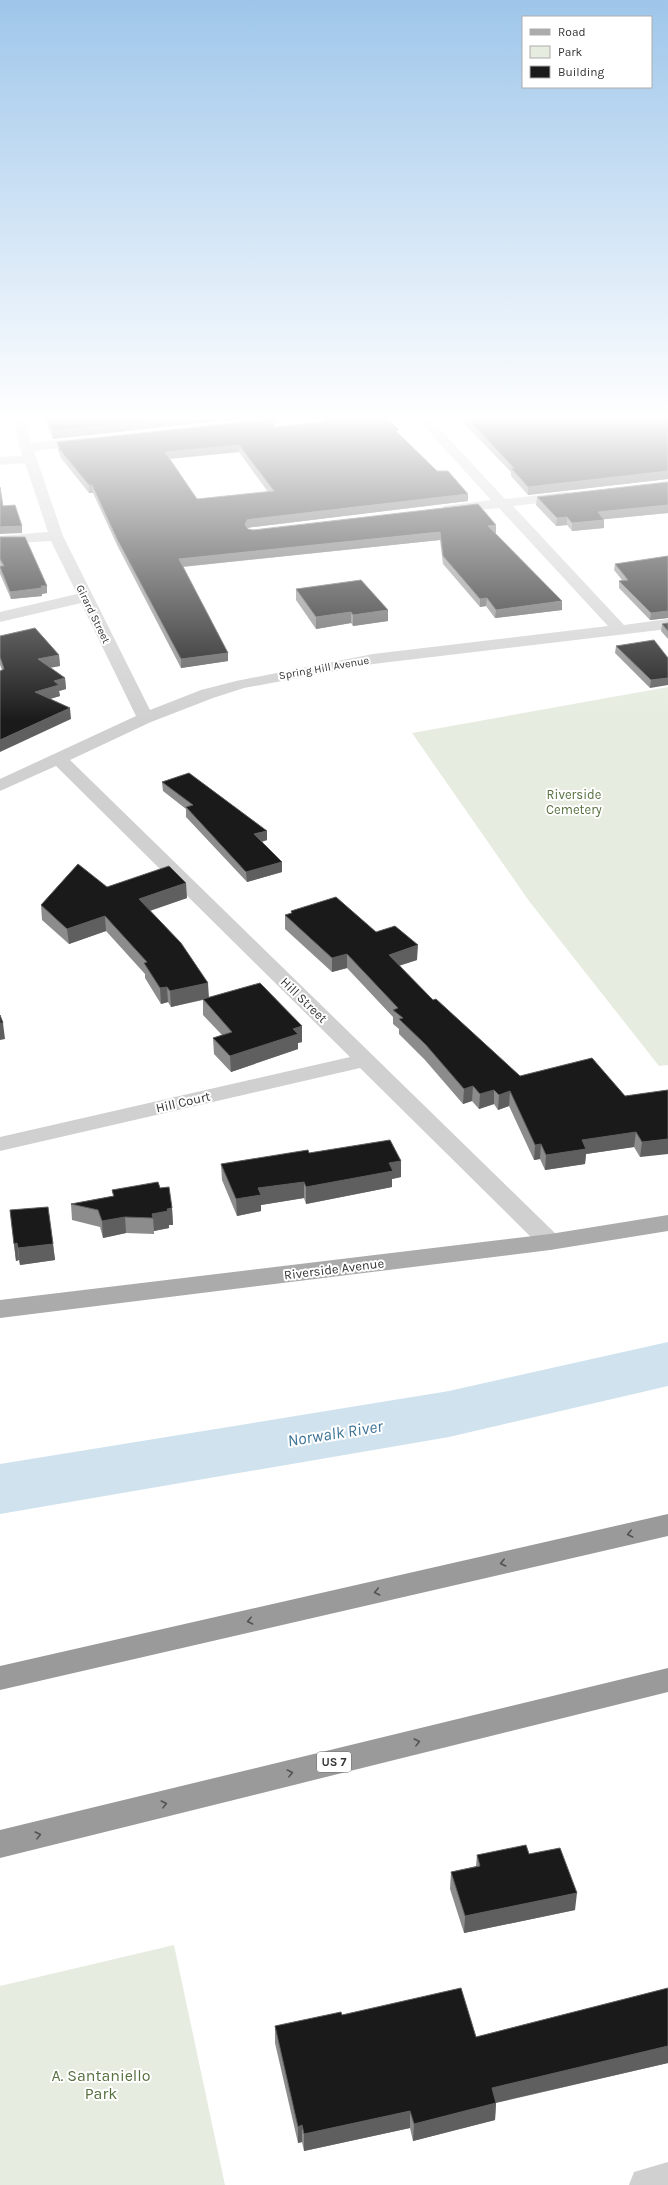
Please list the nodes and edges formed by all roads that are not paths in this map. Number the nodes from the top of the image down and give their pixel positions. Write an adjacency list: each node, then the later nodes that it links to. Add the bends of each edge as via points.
1 (50, 517): 3 (street, Girard Street)
2 (515, 517): 8 (street)
3 (56, 536): 4 (street); 5 (street, Girard Street)
4 (0, 540)
5 (85, 597): 6 (street); 9 (street, Girard Street)
6 (0, 617)
7 (668, 624): 8 (street, Spring Hill Avenue)
8 (620, 630): 9 (street, Spring Hill Avenue, via 419,653 286,674 207,694)
9 (145, 718): 10 (street, Spring Hill Avenue)
10 (59, 759): 11 (street, Spring Hill Avenue); 12 (street, Hill Street)
11 (0, 786)
12 (366, 1060): 13 (street, Hill Court); 15 (street, Hill Street)
13 (0, 1144)
14 (668, 1223): 15 (main road, Riverside Avenue)
15 (550, 1242): 16 (main road, Riverside Avenue)
16 (0, 1309)
17 (668, 1525): 18 (highway, one-way to 18)
18 (0, 1678)
19 (668, 1680): 20 (highway, US 7, one-way to 19)
20 (0, 1844)
21 (668, 2180): 22 (street)
22 (647, 2185)

